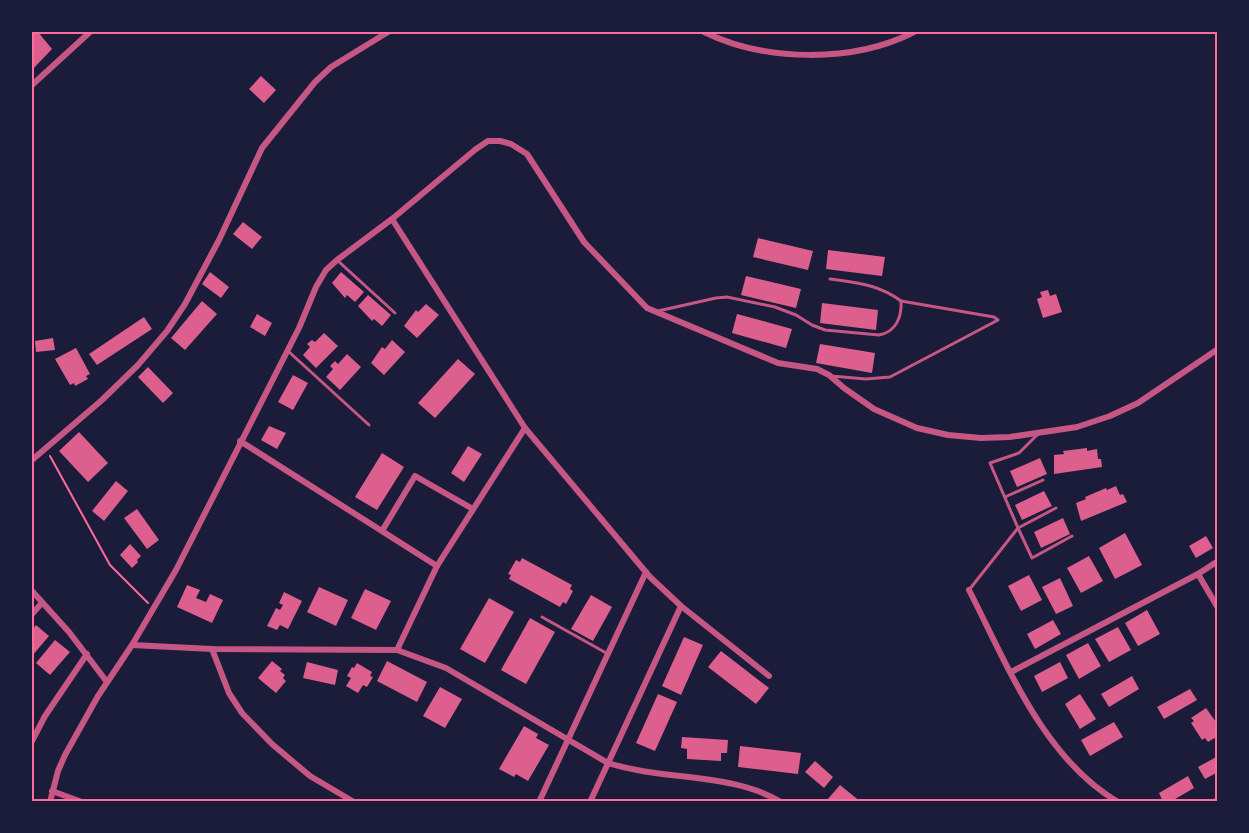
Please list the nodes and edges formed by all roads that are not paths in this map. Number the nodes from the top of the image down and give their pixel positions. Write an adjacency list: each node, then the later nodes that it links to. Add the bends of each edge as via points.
1 (90, 32): 5 (street)
2 (388, 32): 19 (street, via 331,67 315,82 262,148 219,240 167,331 138,365)
3 (704, 32): 4 (street, via 766,50 819,55 872,48)
4 (914, 32)
5 (32, 85)
6 (392, 219): 7 (street); 10 (street, via 488,141 511,144 527,154 584,242); 16 (street)
7 (337, 260): 11 (lane); 13 (street, via 316,287)
8 (830, 279): 9 (lane, via 875,286)
9 (901, 301): 10 (lane, via 894,328 879,336 825,330 775,307 727,297); 14 (lane, via 998,320 890,377)
10 (655, 312): 14 (street, via 778,363 817,369)
11 (395, 313)
12 (1218, 349): 17 (street, via 1138,403 1077,428)
13 (288, 351): 15 (lane); 18 (street)
14 (829, 375): 17 (street, via 874,409 917,428 981,438)
15 (369, 425)
16 (525, 428): 23 (street); 29 (street)
17 (1038, 434): 21 (lane, via 1019,453 990,463)
18 (240, 441): 25 (street); 38 (street, via 176,570)
19 (32, 460)
20 (1043, 480): 21 (lane)
21 (1005, 497): 24 (lane)
22 (1056, 508): 24 (lane)
23 (473, 509): 25 (street, via 415,476); 28 (street)
24 (1018, 528): 26 (lane, via 1032,558); 31 (lane)
25 (382, 531): 28 (street)
26 (1072, 536)
27 (1218, 561): 30 (street)
28 (437, 566): 40 (street)
29 (646, 572): 34 (street); 42 (street)
30 (1198, 574): 35 (street); 43 (street)
31 (969, 590): 43 (street)
32 (32, 591): 33 (street)
33 (41, 604): 36 (street); 41 (street)
34 (681, 606): 44 (street); 48 (street)
35 (1218, 608)
36 (32, 614)
37 (542, 618): 42 (lane)
38 (132, 645): 39 (street); 45 (street)
39 (212, 649): 40 (street); 52 (street, via 228,693 243,713 310,776)
40 (397, 650): 46 (street, via 446,668)
41 (87, 654): 45 (street); 47 (street)
42 (608, 654): 46 (street)
43 (1011, 672): 56 (street, via 1062,754 1090,782)
44 (769, 676)
45 (107, 682): 49 (street, via 65,755)
46 (569, 739): 48 (street); 53 (street)
47 (32, 741)
48 (608, 763): 54 (street); 55 (street, via 752,787)
49 (52, 791): 50 (street); 51 (street)
50 (50, 801)
51 (82, 801)
52 (354, 801)
53 (539, 801)
54 (590, 801)
55 (781, 801)
56 (1118, 801)

